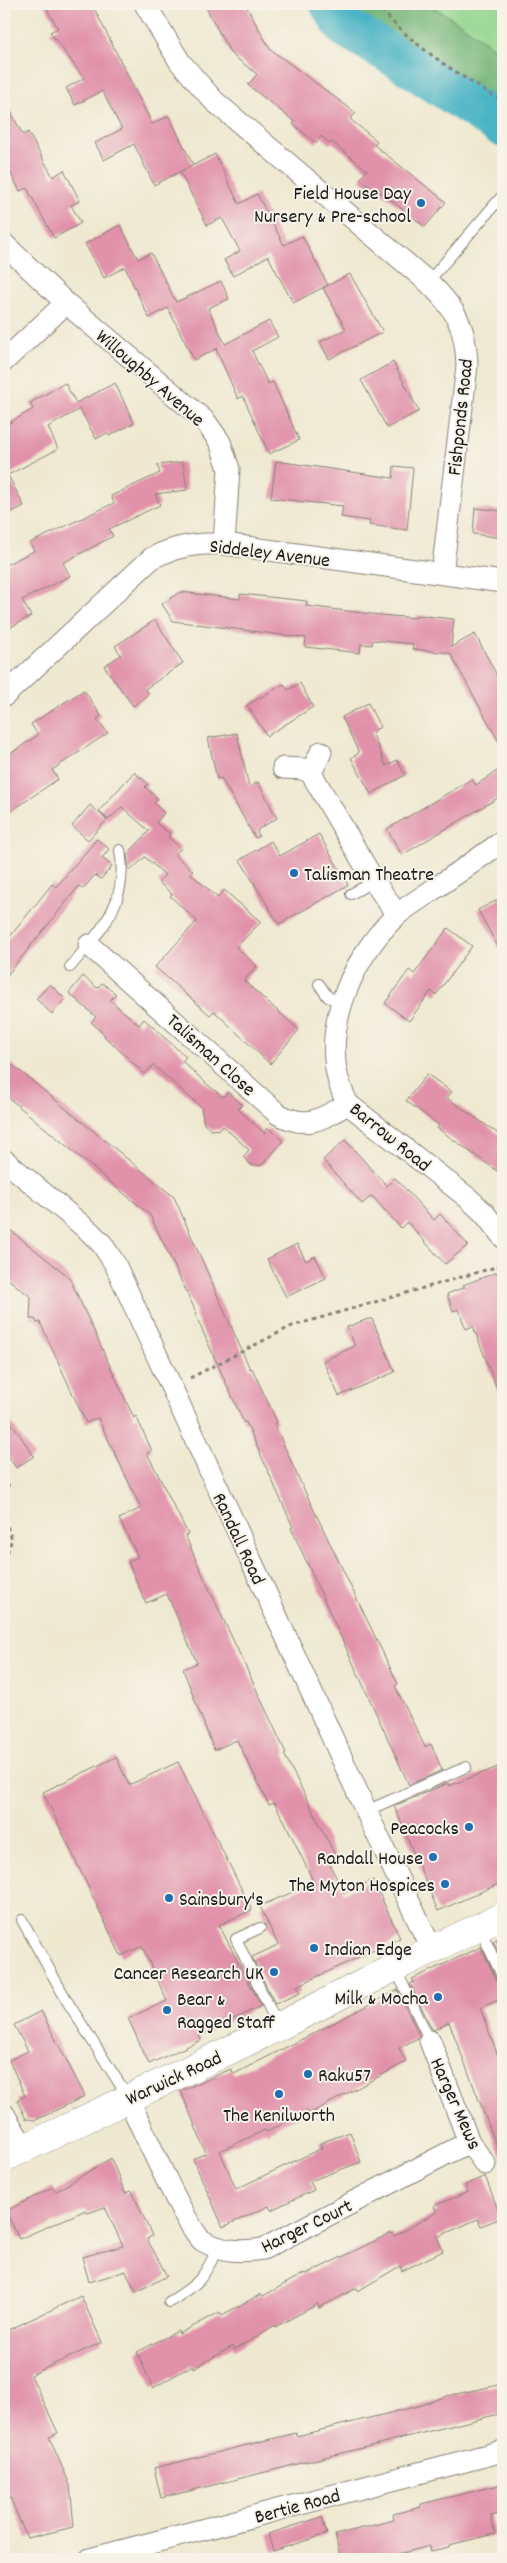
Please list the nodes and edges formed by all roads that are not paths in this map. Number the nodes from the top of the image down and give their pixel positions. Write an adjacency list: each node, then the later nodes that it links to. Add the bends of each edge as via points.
1 (145, 4): 4 (street, Fishponds Road, via 180,62 214,102)
2 (503, 195): 4 (lane)
3 (4, 244): 5 (street, Willoughby Avenue)
4 (428, 282): 8 (street, Fishponds Road, via 456,314 467,352)
5 (66, 303): 6 (street); 7 (street, Willoughby Avenue, via 205,421 220,442 229,469)
6 (4, 360)
7 (224, 544): 8 (street, Siddeley Avenue); 10 (street, Siddeley Avenue, via 186,544 152,558)
8 (442, 574): 9 (street, Siddeley Avenue)
9 (503, 582)
10 (4, 696)
11 (321, 752): 13 (street)
12 (283, 768): 13 (street)
13 (312, 773): 16 (street)
14 (503, 841): 18 (street, Barrow Road)
15 (120, 850): 19 (lane, via 123,867 120,894 111,915)
16 (374, 881): 17 (lane); 18 (street)
17 (351, 894)
18 (397, 915): 22 (street, Barrow Road, via 366,952 352,976)
19 (89, 944): 20 (lane); 23 (street, Talisman Close, via 278,1114 312,1123)
20 (70, 967)
21 (319, 984): 22 (lane, via 328,997)
22 (343, 1003): 23 (street, Barrow Road, via 337,1028 335,1073)
23 (348, 1104): 25 (street, Barrow Road, via 468,1198 484,1213)
24 (4, 1160): 27 (street, Randall Road, via 102,1244 115,1264)
25 (501, 1246)
26 (466, 1767): 27 (lane)
27 (366, 1810): 32 (street, Randall Road)
28 (503, 1916): 31 (main road, Warwick Road)
29 (22, 1920): 37 (lane, via 67,2001)
30 (260, 1928): 35 (lane, via 236,1939)
31 (479, 1928): 32 (main road, Warwick Road); 34 (lane)
32 (432, 1950): 33 (main road, Warwick Road)
33 (394, 1967): 35 (main road, Warwick Road); 36 (lane)
34 (503, 1978)
35 (278, 2027): 37 (main road, Warwick Road)
36 (430, 2041): 39 (street, Harger Mews)
37 (128, 2098): 40 (main road, Warwick Road); 42 (street, Harger Court, via 187,2219 201,2240)
38 (4, 2114): 40 (street)
39 (470, 2142): 41 (street, Harger Mews); 42 (street, Harger Court, via 263,2249 241,2252)
40 (14, 2153)
41 (485, 2164)
42 (218, 2248): 43 (lane, via 195,2286)
43 (168, 2302)
44 (503, 2451): 45 (street, Bertie Road)
45 (90, 2559)

